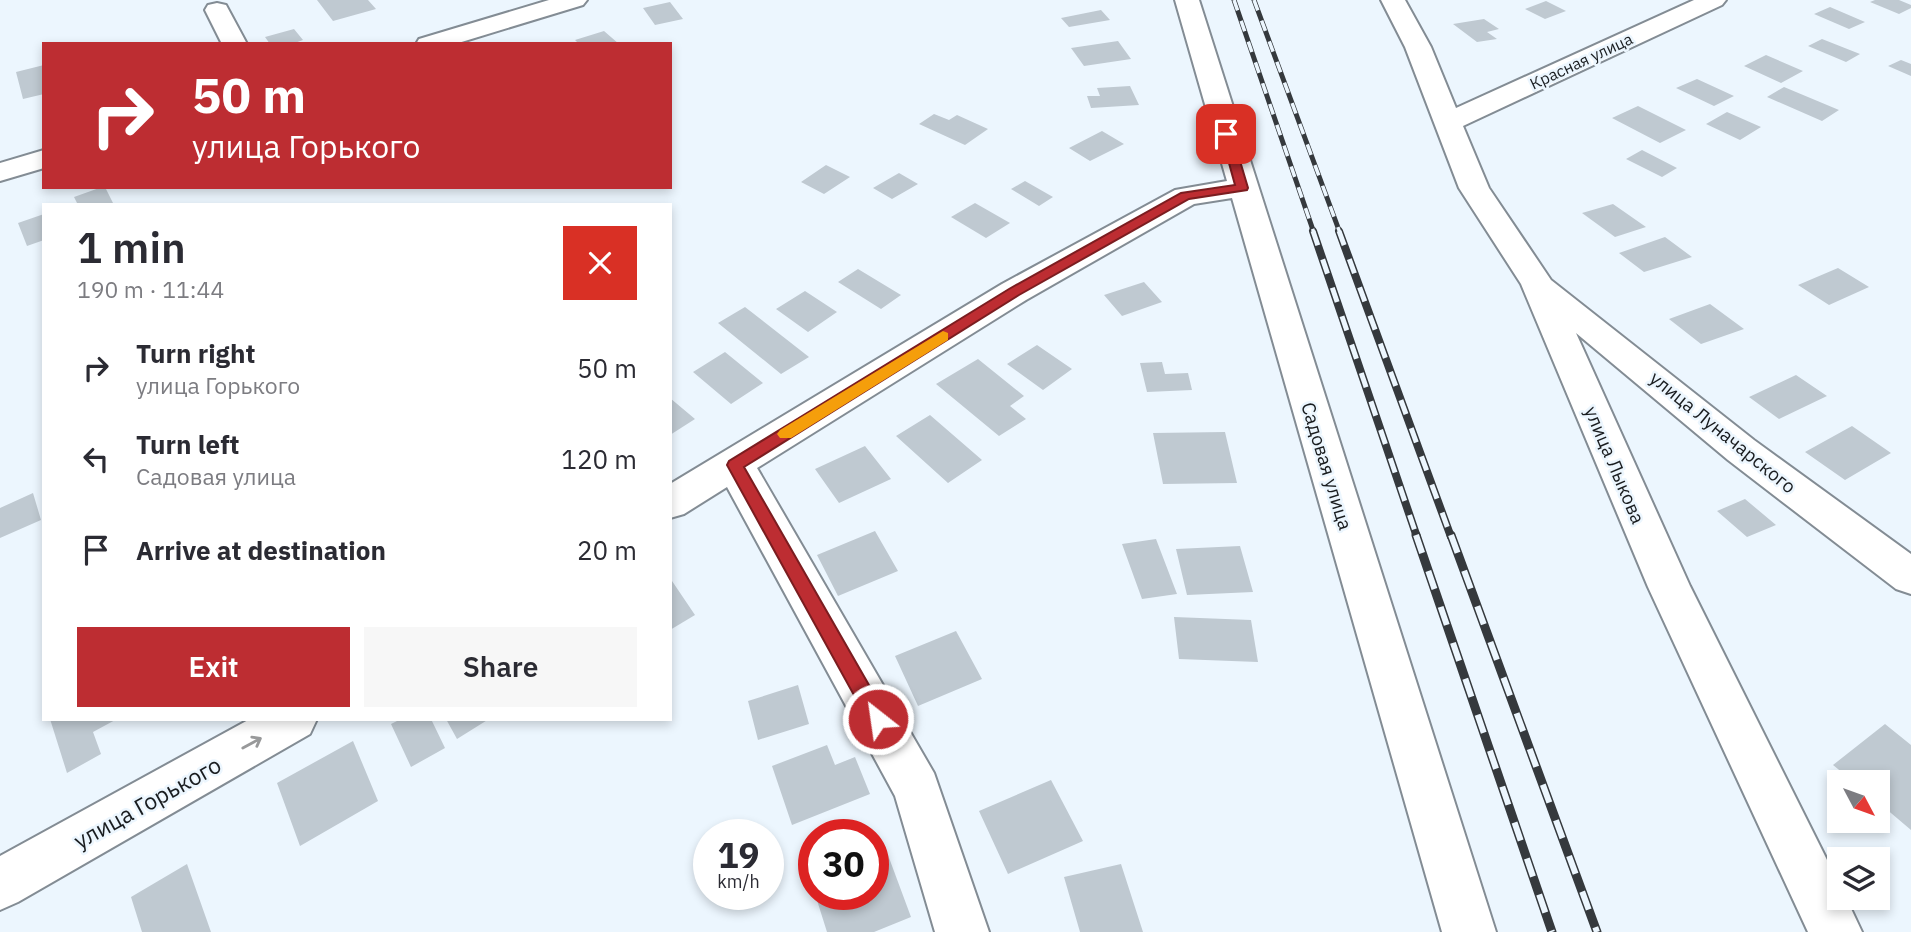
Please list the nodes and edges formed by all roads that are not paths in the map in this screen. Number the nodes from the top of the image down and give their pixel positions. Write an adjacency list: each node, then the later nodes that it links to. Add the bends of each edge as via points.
1 (575, 0): 7 (street)
2 (1187, 0): 11 (street, Садовая улица)
3 (1394, 0): 8 (street, улица Лыкова)
4 (1714, 0): 8 (street, Красная улица)
5 (216, 10): 6 (street)
6 (234, 42)
7 (435, 42)
8 (1449, 122): 12 (street, улица Лыкова, via 1474,188)
9 (42, 160): 10 (street)
10 (0, 172)
11 (1242, 188): 13 (street, via 1186,196 1014,292); 19 (street, Садовая улица)
12 (1538, 285): 15 (street, улица Луначарского, via 1741,450); 20 (street, улица Лыкова, via 1669,587)
13 (735, 465): 14 (street); 18 (street, via 917,789)
14 (672, 502)
15 (1911, 577)
16 (290, 721): 17 (street, улица Горького, one-way to 16)
17 (0, 884)
18 (962, 932)
19 (1469, 932)
20 (1835, 932)

